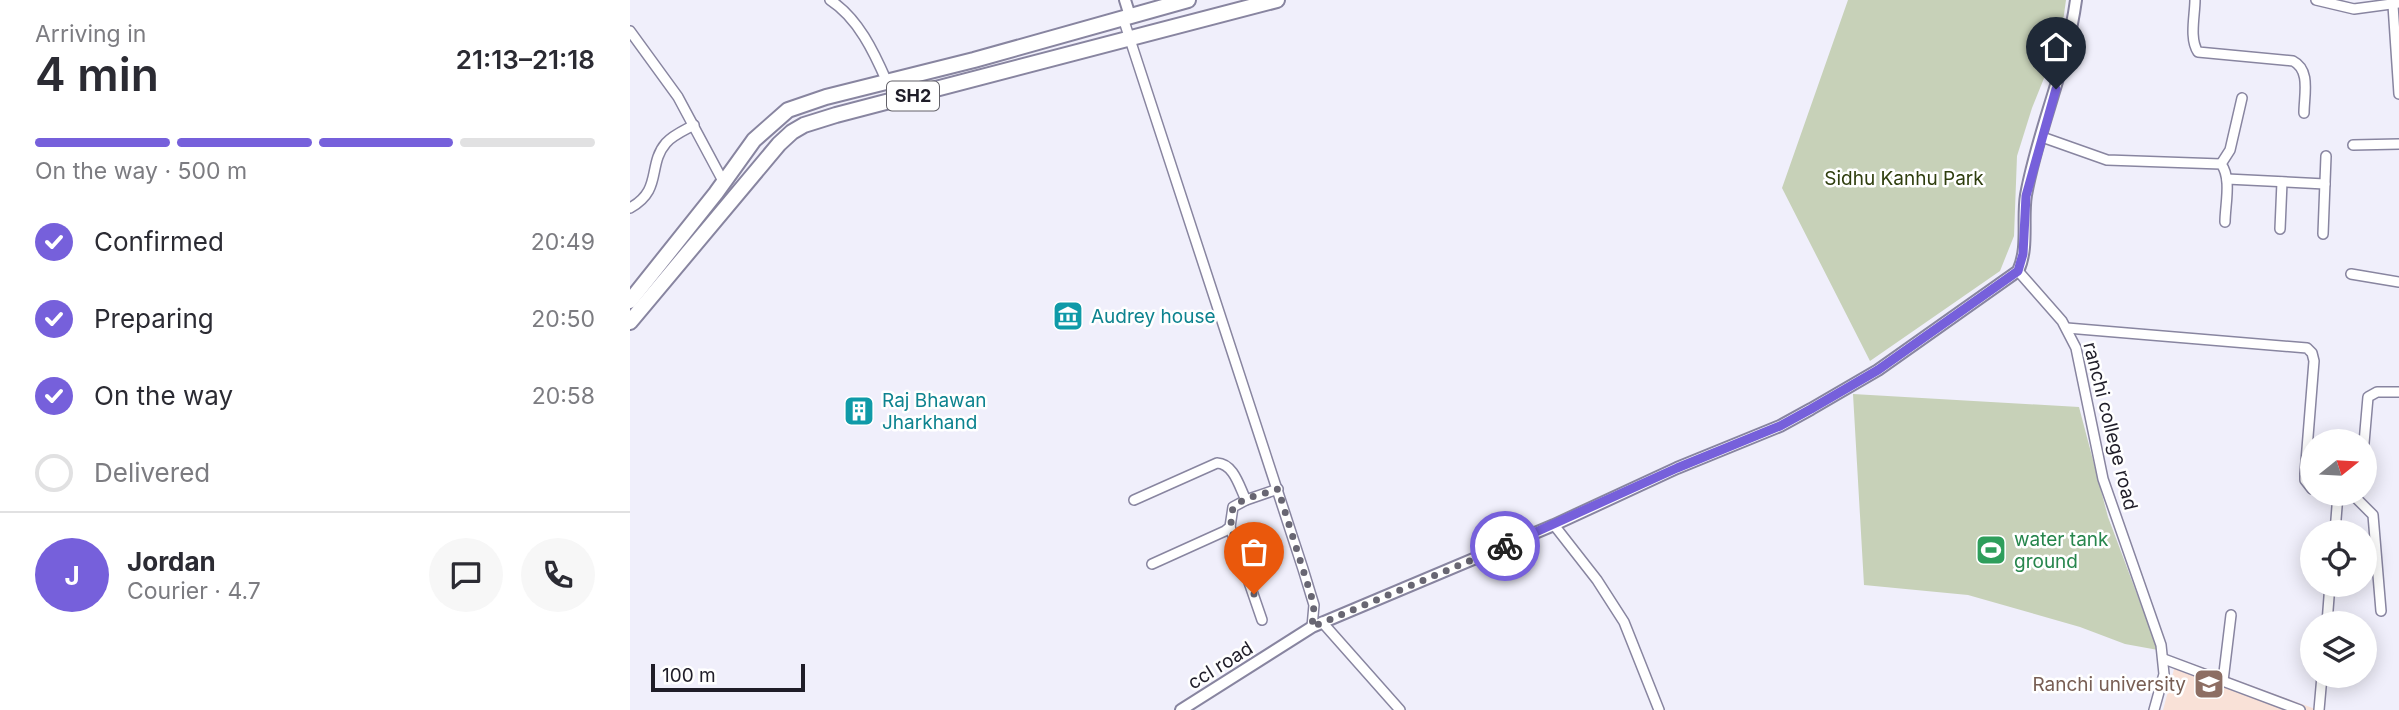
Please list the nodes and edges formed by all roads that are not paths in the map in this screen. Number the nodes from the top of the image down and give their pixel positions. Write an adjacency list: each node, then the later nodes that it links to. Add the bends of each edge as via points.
1 (830, 0): 12 (street, via 854,22)
2 (1125, 0): 9 (street)
3 (1188, 0): 9 (main road, SH2)
4 (1277, 0): 11 (main road, SH2)
5 (2076, 0): 17 (street)
6 (2195, 0): 15 (street, via 2193,39 2199,52 2300,65 2305,74)
7 (2318, 0): 8 (street, via 2354,9)
8 (2396, 4): 13 (street)
9 (1127, 17): 11 (street); 12 (main road, SH2)
10 (630, 31): 16 (street)
11 (1131, 38): 34 (main road, SH2, via 804,125 762,162); 39 (street)
12 (887, 82): 23 (main road, SH2, via 788,110 754,140)
13 (2399, 94)
14 (2242, 98): 21 (street, via 2230,150)
15 (2304, 113)
16 (694, 124): 23 (street); 26 (street, via 664,146 649,191)
17 (2042, 136): 21 (street, via 2107,160); 30 (street, via 2026,196)
18 (2399, 144): 19 (street)
19 (2353, 145)
20 (2326, 156): 25 (street)
21 (2221, 164): 22 (street)
22 (2227, 179): 24 (street); 27 (street)
23 (723, 181): 33 (main road, SH2)
24 (2282, 182): 25 (street); 28 (street)
25 (2325, 184): 29 (street)
26 (630, 208)
27 (2225, 222)
28 (2280, 229)
29 (2323, 234)
30 (2018, 271): 35 (street, ranchi college road); 43 (street, ccl road, via 1878,370 1780,426)
31 (2350, 274): 32 (street)
32 (2399, 282)
33 (630, 301)
34 (630, 322)
35 (2067, 328): 37 (street, via 2307,348 2314,361); 50 (street, ranchi college road, via 2076,348 2103,479)
36 (2399, 392): 38 (street, via 2377,392 2368,397)
37 (2309, 429)
38 (2365, 429)
39 (1278, 489): 41 (street); 49 (street)
40 (1133, 500): 41 (street, via 1217,463 1230,469)
41 (1246, 500): 44 (street, via 1233,507)
42 (2363, 506): 46 (street, via 2372,515)
43 (1554, 525): 49 (street, ccl road); 55 (street, via 1624,622)
44 (1230, 527): 45 (street); 48 (street)
45 (1152, 564)
46 (2381, 611)
47 (2231, 615): 51 (street)
48 (1262, 620)
49 (1317, 625): 53 (street, ccl road); 54 (street)
50 (2164, 659): 51 (street); 56 (street, ranchi college road)
51 (2222, 681): 57 (street)
52 (2321, 688): 58 (street)
53 (1181, 710)
54 (1400, 710)
55 (1658, 710)
56 (2154, 710)
57 (2300, 710)
58 (2319, 710)

